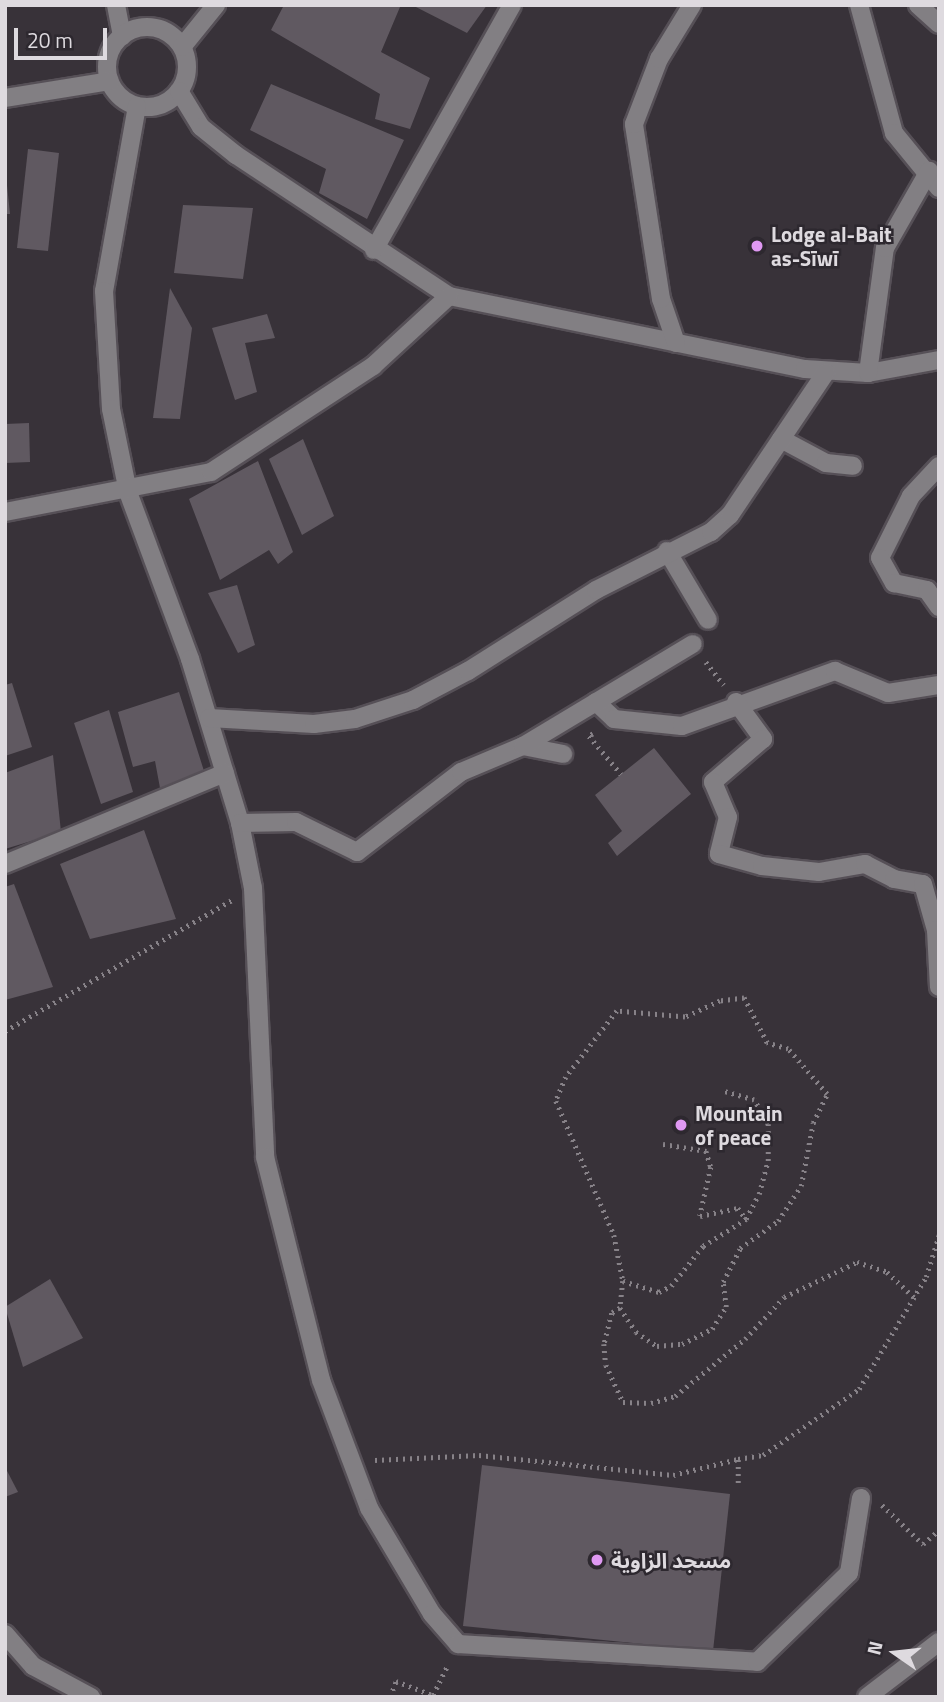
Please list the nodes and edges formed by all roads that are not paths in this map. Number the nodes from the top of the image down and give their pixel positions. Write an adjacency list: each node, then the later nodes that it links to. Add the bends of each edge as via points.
1 (116, 5): 8 (street)
2 (216, 5): 9 (street)
3 (512, 5): 16 (street)
4 (692, 5): 18 (street, via 659,59 634,124 662,299)
5 (859, 5): 14 (street, via 894,133 907,153)
6 (918, 5): 7 (street)
7 (939, 24)
8 (122, 36): 9 (street, via 154,28); 10 (street, via 109,57)
9 (182, 47): 11 (street, via 187,69)
10 (110, 81): 12 (street); 13 (street)
11 (179, 91): 13 (street, via 160,105); 16 (street, via 186,108 218,141)
12 (5, 98)
13 (138, 106): 25 (street, via 104,291 103,350)
14 (929, 171): 15 (street); 21 (street, via 885,248)
15 (939, 187)
16 (374, 250): 17 (street)
17 (449, 296): 18 (street); 25 (street, via 373,366 287,426 211,472)
18 (676, 343): 20 (street)
19 (939, 360): 21 (street)
20 (826, 372): 21 (street); 22 (street)
21 (868, 373)
22 (781, 439): 23 (street, via 826,463); 27 (street, via 730,515 711,532)
23 (853, 466)
24 (939, 466): 28 (street, via 911,496 880,558 894,583 927,590)
25 (128, 492): 26 (street); 34 (street)
26 (5, 512)
27 (667, 551): 29 (street); 34 (street, via 413,701 355,719 314,724)
28 (939, 607)
29 (708, 620)
30 (693, 644): 32 (street)
31 (939, 685): 33 (street, via 888,693 835,671)
32 (596, 702): 33 (street, via 614,719 682,726); 35 (street)
33 (736, 702): 40 (street, via 763,739 713,782 728,817 719,854 762,866 819,872 865,864 894,879 923,884 936,930)
34 (209, 718): 37 (street)
35 (523, 746): 36 (street); 38 (street, via 461,772 357,852 296,822)
36 (563, 754)
37 (225, 773): 38 (street); 39 (street)
38 (240, 823): 41 (street, via 253,888 265,1157 321,1380 369,1508 432,1614 458,1644 757,1662 849,1573)
39 (5, 864)
40 (939, 987)
41 (861, 1498)
42 (5, 1634): 44 (street, via 33,1666)
43 (939, 1642): 45 (street)
44 (90, 1697)
45 (867, 1697)

